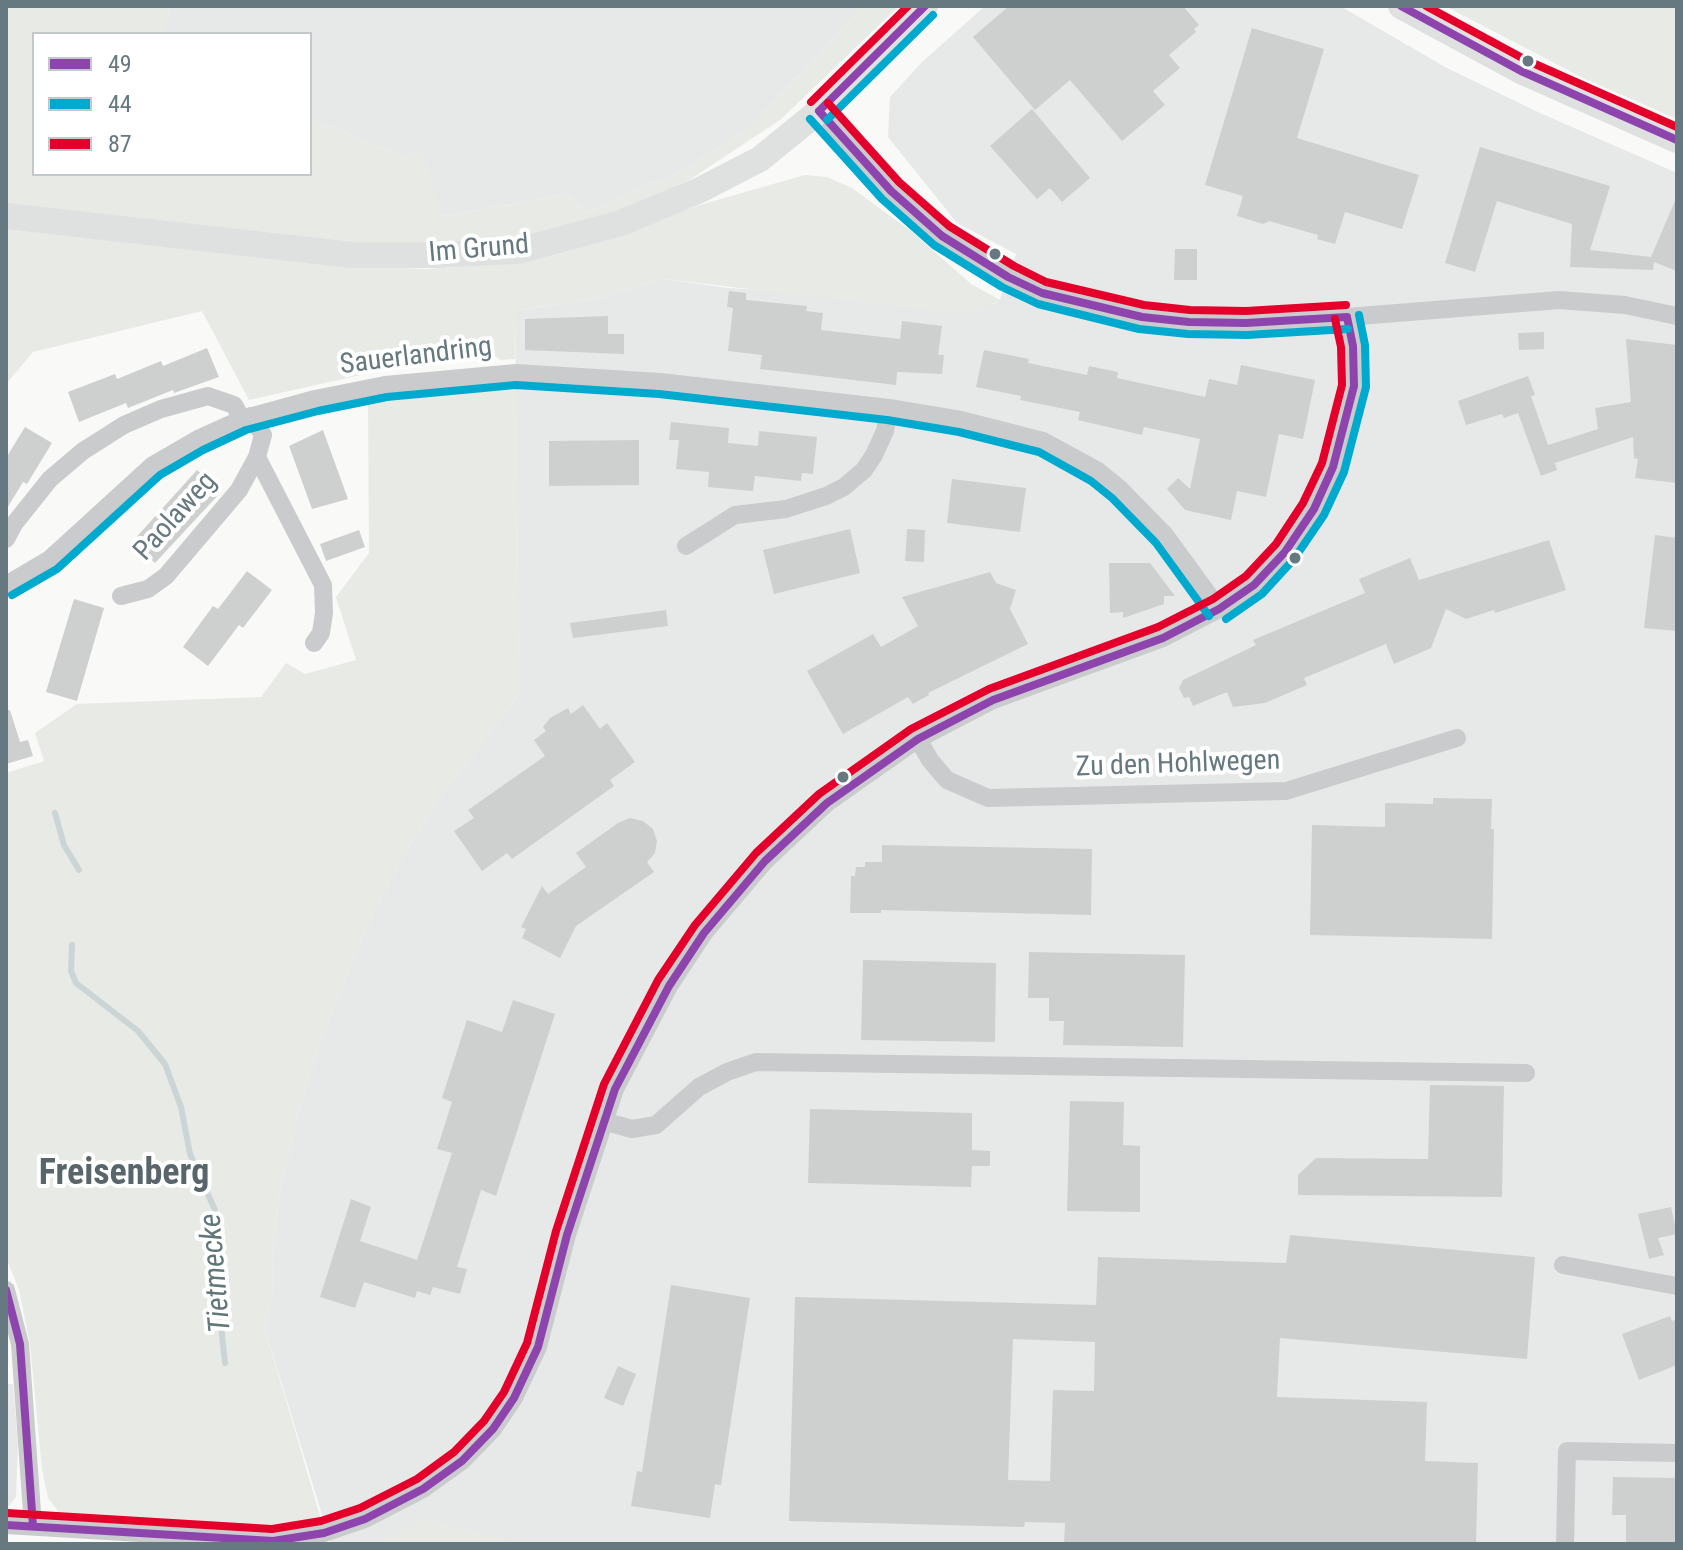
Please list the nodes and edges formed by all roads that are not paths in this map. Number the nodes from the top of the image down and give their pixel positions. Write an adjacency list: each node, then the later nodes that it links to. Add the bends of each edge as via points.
1 (925, 6): 3 (main road, Im Grund)
2 (1401, 6): 4 (main road, via 1521,71)
3 (819, 111): 5 (main road, Im Grund, via 760,159 700,190 621,223 518,251 352,255); 7 (street, via 874,173 942,236 1042,293 1142,317 1189,322)
4 (1677, 140)
5 (6, 216)
6 (1677, 316): 7 (street, via 1559,300)
7 (1347, 317): 15 (street, via 1354,386 1333,467 1314,509 1285,552)
8 (889, 408): 9 (street, Sauerlandring, via 660,382 516,373 385,385); 12 (street, via 874,455 844,487 786,509 735,515); 15 (street, Sauerlandring, via 1017,433 1098,471 1165,535)
9 (247, 417): 10 (street, via 263,435); 11 (street, via 234,405 208,396 124,425 50,479); 13 (street, Sauerlandring, via 153,465 50,559)
10 (257, 457): 14 (street, Paolaweg, via 239,490 166,576 148,589); 16 (street, via 323,585 321,633)
11 (6, 539)
12 (686, 546)
13 (6, 585)
14 (121, 596)
15 (1219, 609): 18 (street, via 1163,638 993,700)
16 (314, 643)
17 (1457, 738): 18 (street, Zu den Hohlwegen, via 1286,791 1017,798 988,798 947,780)
18 (918, 739): 20 (street, via 827,803 765,861 704,933 634,1049)
19 (1526, 1073): 20 (street, via 756,1062 699,1087 656,1125 632,1129)
20 (603, 1121): 26 (street, via 538,1347 514,1398 462,1461 423,1489 365,1519 324,1533 273,1541)
21 (1563, 1265): 22 (street)
22 (1677, 1286)
23 (6, 1290): 26 (street, via 20,1344)
24 (1677, 1453): 27 (street, via 1567,1451)
25 (6, 1525): 26 (street)
26 (33, 1526)
27 (1565, 1544)

